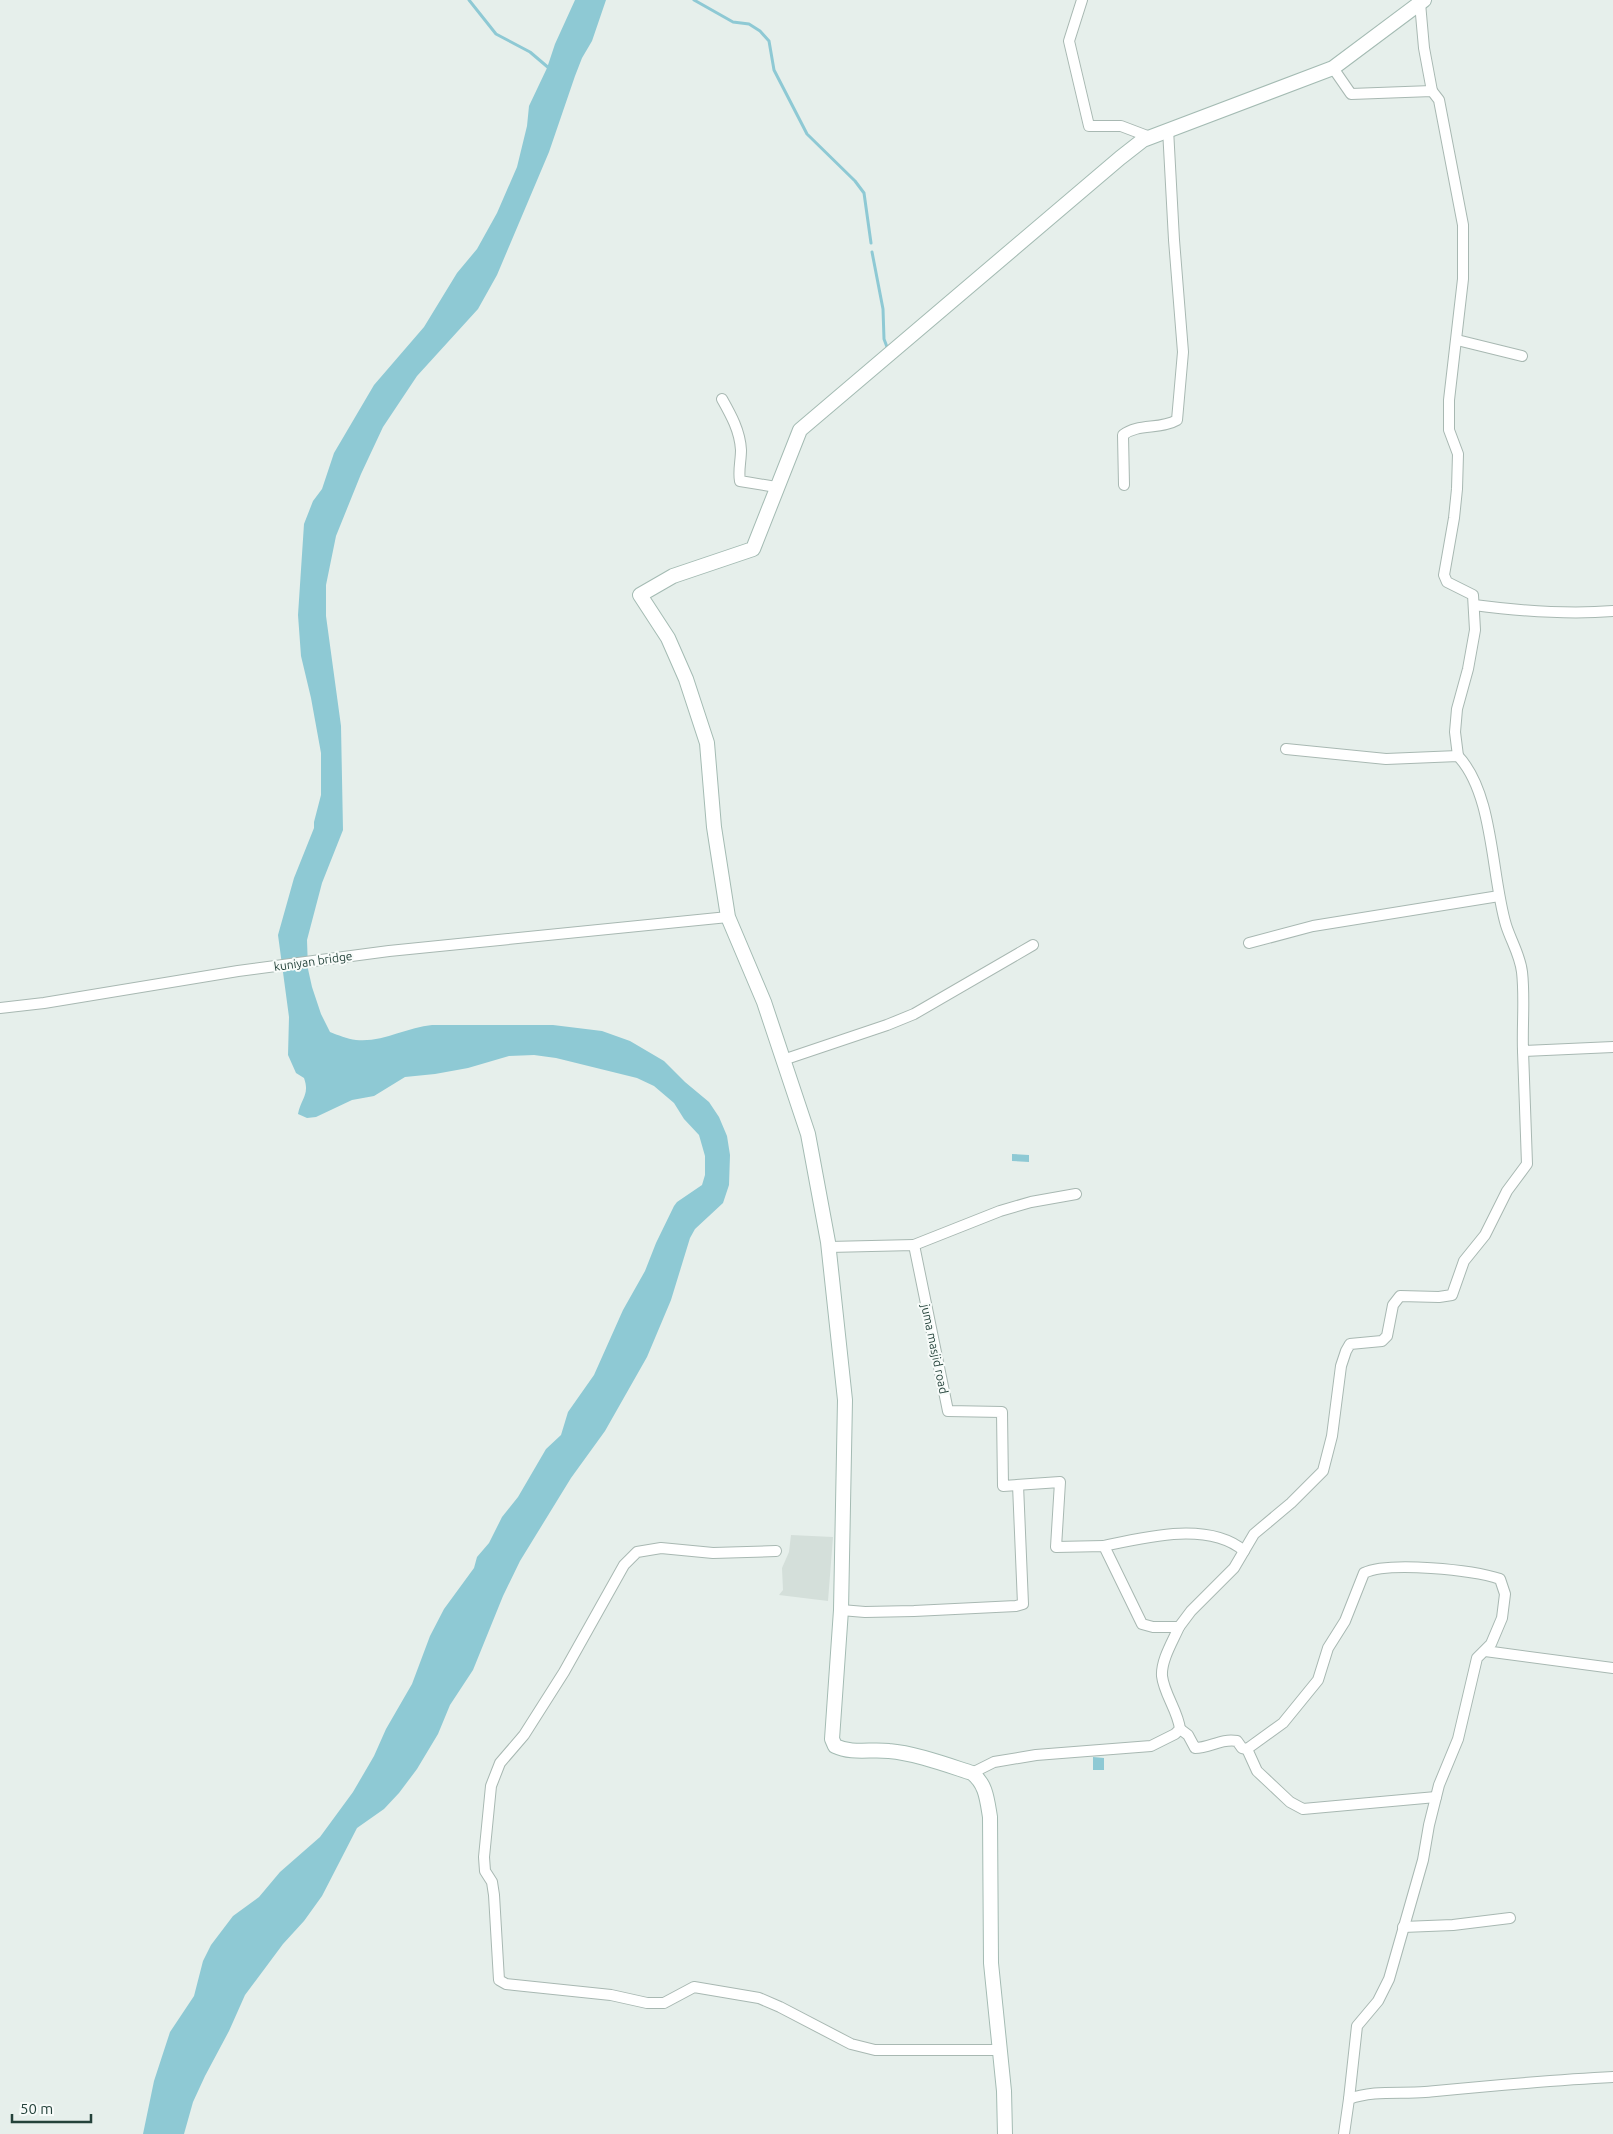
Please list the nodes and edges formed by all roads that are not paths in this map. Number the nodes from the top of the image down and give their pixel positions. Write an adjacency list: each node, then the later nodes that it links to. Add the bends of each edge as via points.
1 (1082, 0): 6 (street, via 1069,41 1090,126 1121,126)
2 (1422, 2): 3 (main road); 4 (street, via 1424,48)
3 (1333, 68): 4 (street, via 1351,94); 5 (main road)
4 (1432, 91): 7 (street, via 1439,100 1463,225 1463,279)
5 (1168, 129): 6 (main road); 10 (street, via 1182,352 1177,420 1168,426 1131,428 1123,435)
6 (1150, 137): 11 (main road, via 1120,158 800,430)
7 (1457, 340): 8 (street); 12 (street, via 1449,400 1449,430 1458,454 1457,489 1444,575 1447,582 1473,596)
8 (1522, 356)
9 (722, 399): 11 (street, via 739,436 740,482)
10 (1124, 485)
11 (776, 486): 17 (main road, via 753,549 673,576 640,595 668,638 686,679 707,743 714,827)
12 (1474, 605): 13 (street, via 1557,614); 15 (street, via 1475,630 1457,709)
13 (1613, 611)
14 (1286, 749): 15 (street, via 1386,759)
15 (1458, 756): 16 (street, via 1468,766 1480,792)
16 (1499, 896): 18 (street, via 1313,926); 22 (street, via 1506,927 1517,949 1522,970)
17 (728, 917): 20 (street, kuniyan bridge, via 389,951); 23 (main road, via 764,1002)
18 (1249, 943)
19 (1033, 945): 23 (street, via 914,1014)
20 (0, 1008)
21 (1613, 1046): 22 (street)
22 (1523, 1051): 30 (street, via 1527,1164 1507,1191 1485,1235 1464,1261 1452,1295 1400,1296 1393,1305 1387,1336 1382,1341 1350,1344 1341,1366 1332,1436 1323,1471 1254,1534)
23 (783, 1060): 26 (main road, via 808,1134)
24 (1076, 1194): 25 (street, via 1000,1211)
25 (914, 1245): 26 (street); 27 (street, juma masjid road, via 948,1411 1002,1412 1003,1486)
26 (829, 1246): 31 (main road, via 845,1400)
27 (1018, 1484): 28 (street, via 1060,1482 1056,1547); 31 (street, via 1023,1604 914,1611)
28 (1104, 1546): 30 (street, via 1135,1539 1197,1533 1234,1542); 32 (street, via 1142,1624)
29 (776, 1551): 41 (street, via 713,1553 661,1548 637,1552 624,1565 564,1672 524,1735 500,1763 491,1786 484,1858 494,1895 499,1980 506,1984 611,1995 647,2003 664,2003 694,1987 759,1998 851,2044 875,2050)
30 (1244, 1551): 32 (street, via 1234,1568)
31 (841, 1610): 37 (main road, via 832,1739 835,1746 852,1751 890,1751)
32 (1179, 1627): 35 (street, via 1163,1665 1162,1677)
33 (1485, 1650): 34 (street); 36 (street, via 1502,1618 1505,1594 1500,1579 1485,1574 1445,1570 1372,1569 1364,1573 1345,1621 1328,1648 1318,1680 1283,1723); 38 (street, via 1478,1658 1458,1739)
34 (1613, 1668)
35 (1180, 1729): 36 (street, via 1188,1735 1195,1748 1228,1740 1238,1741 1242,1748); 37 (street, via 1151,1746 1036,1755 994,1762)
36 (1248, 1749): 38 (street, via 1257,1771 1290,1802 1303,1809)
37 (972, 1773): 41 (main road, via 981,1780 990,1817 991,1963)
38 (1436, 1797): 40 (street, via 1423,1860)
39 (1510, 1918): 40 (street)
40 (1403, 1927): 43 (street, via 1389,1979 1378,2001 1357,2026)
41 (1000, 2050): 44 (main road)
42 (1613, 2077): 43 (street, via 1364,2094)
43 (1349, 2099): 45 (street)
44 (1005, 2134)
45 (1344, 2134)

